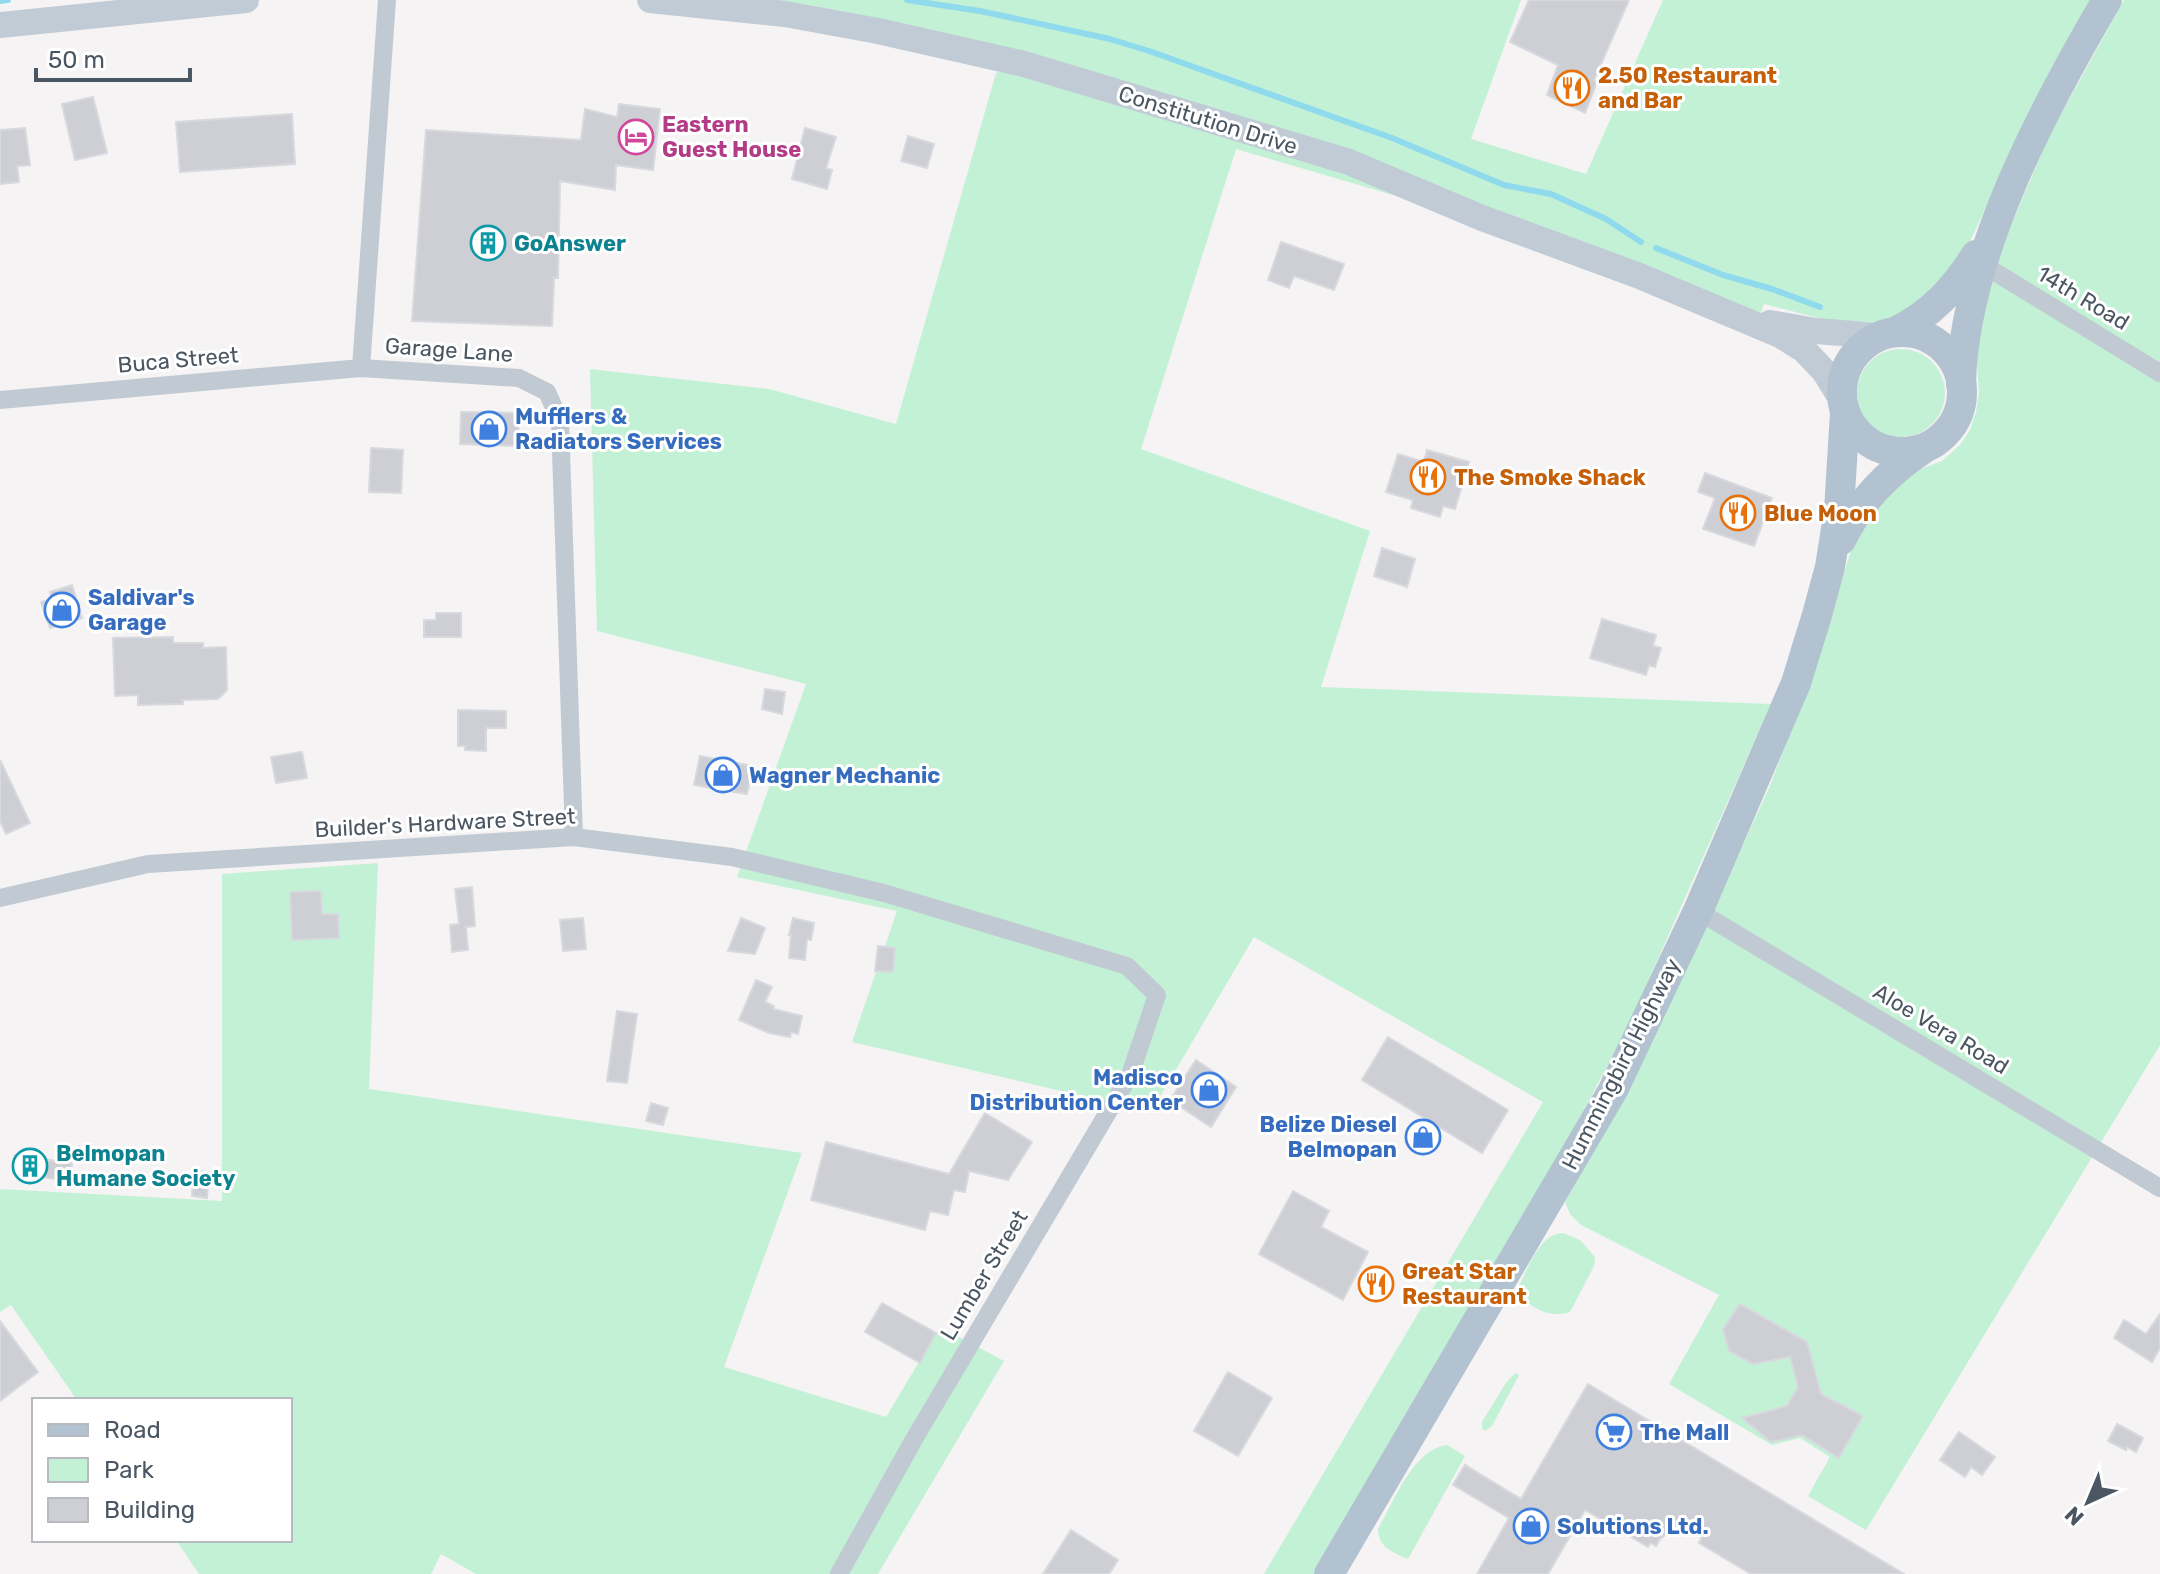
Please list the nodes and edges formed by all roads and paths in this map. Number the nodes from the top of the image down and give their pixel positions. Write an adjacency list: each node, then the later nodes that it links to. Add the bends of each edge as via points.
1 (246, 0): 5 (main road)
2 (387, 0): 10 (street, Garage Lane)
3 (650, 0): 8 (main road, Constitution Drive, via 785,14 1024,64 1349,162)
4 (2107, 0): 6 (main road, via 2038,127)
5 (0, 25)
6 (1995, 225): 7 (main road); 9 (main road, via 1950,292 1932,310)
7 (1982, 264): 11 (street, 14th Road); 12 (main road, via 1967,323)
8 (1743, 319): 9 (main road, Constitution Drive, via 1816,331); 14 (main road, Constitution Drive, via 1804,350 1824,371)
9 (1887, 334): 12 (main road, via 1913,332 1938,345 1956,366); 14 (main road, via 1862,346 1850,362 1843,380)
10 (361, 368): 13 (street, Buca Street); 17 (street, Garage Lane, via 519,378 547,392 560,421)
11 (2160, 373)
12 (1961, 384): 15 (main road, via 1954,422)
13 (0, 400)
14 (1844, 406): 15 (main road, via 1855,429 1869,442 1896,451); 16 (main road, Hummingbird Highway, via 1842,481)
15 (1925, 448): 16 (main road, Hummingbird Highway, via 1897,466 1863,502)
16 (1830, 567): 19 (main road, Hummingbird Highway, via 1796,683)
17 (574, 837): 18 (street, Builder's Hardware Street, via 148,864); 20 (street, Builder's Hardware Street, via 732,857 884,893 1127,966)
18 (0, 898)
19 (1698, 911): 21 (street, Aloe Vera Road); 23 (main road, Hummingbird Highway, via 1613,1090)
20 (1157, 995): 22 (street, Lumber Street, via 1130,1075)
21 (2160, 1188)
22 (839, 1574)
23 (1329, 1574)

